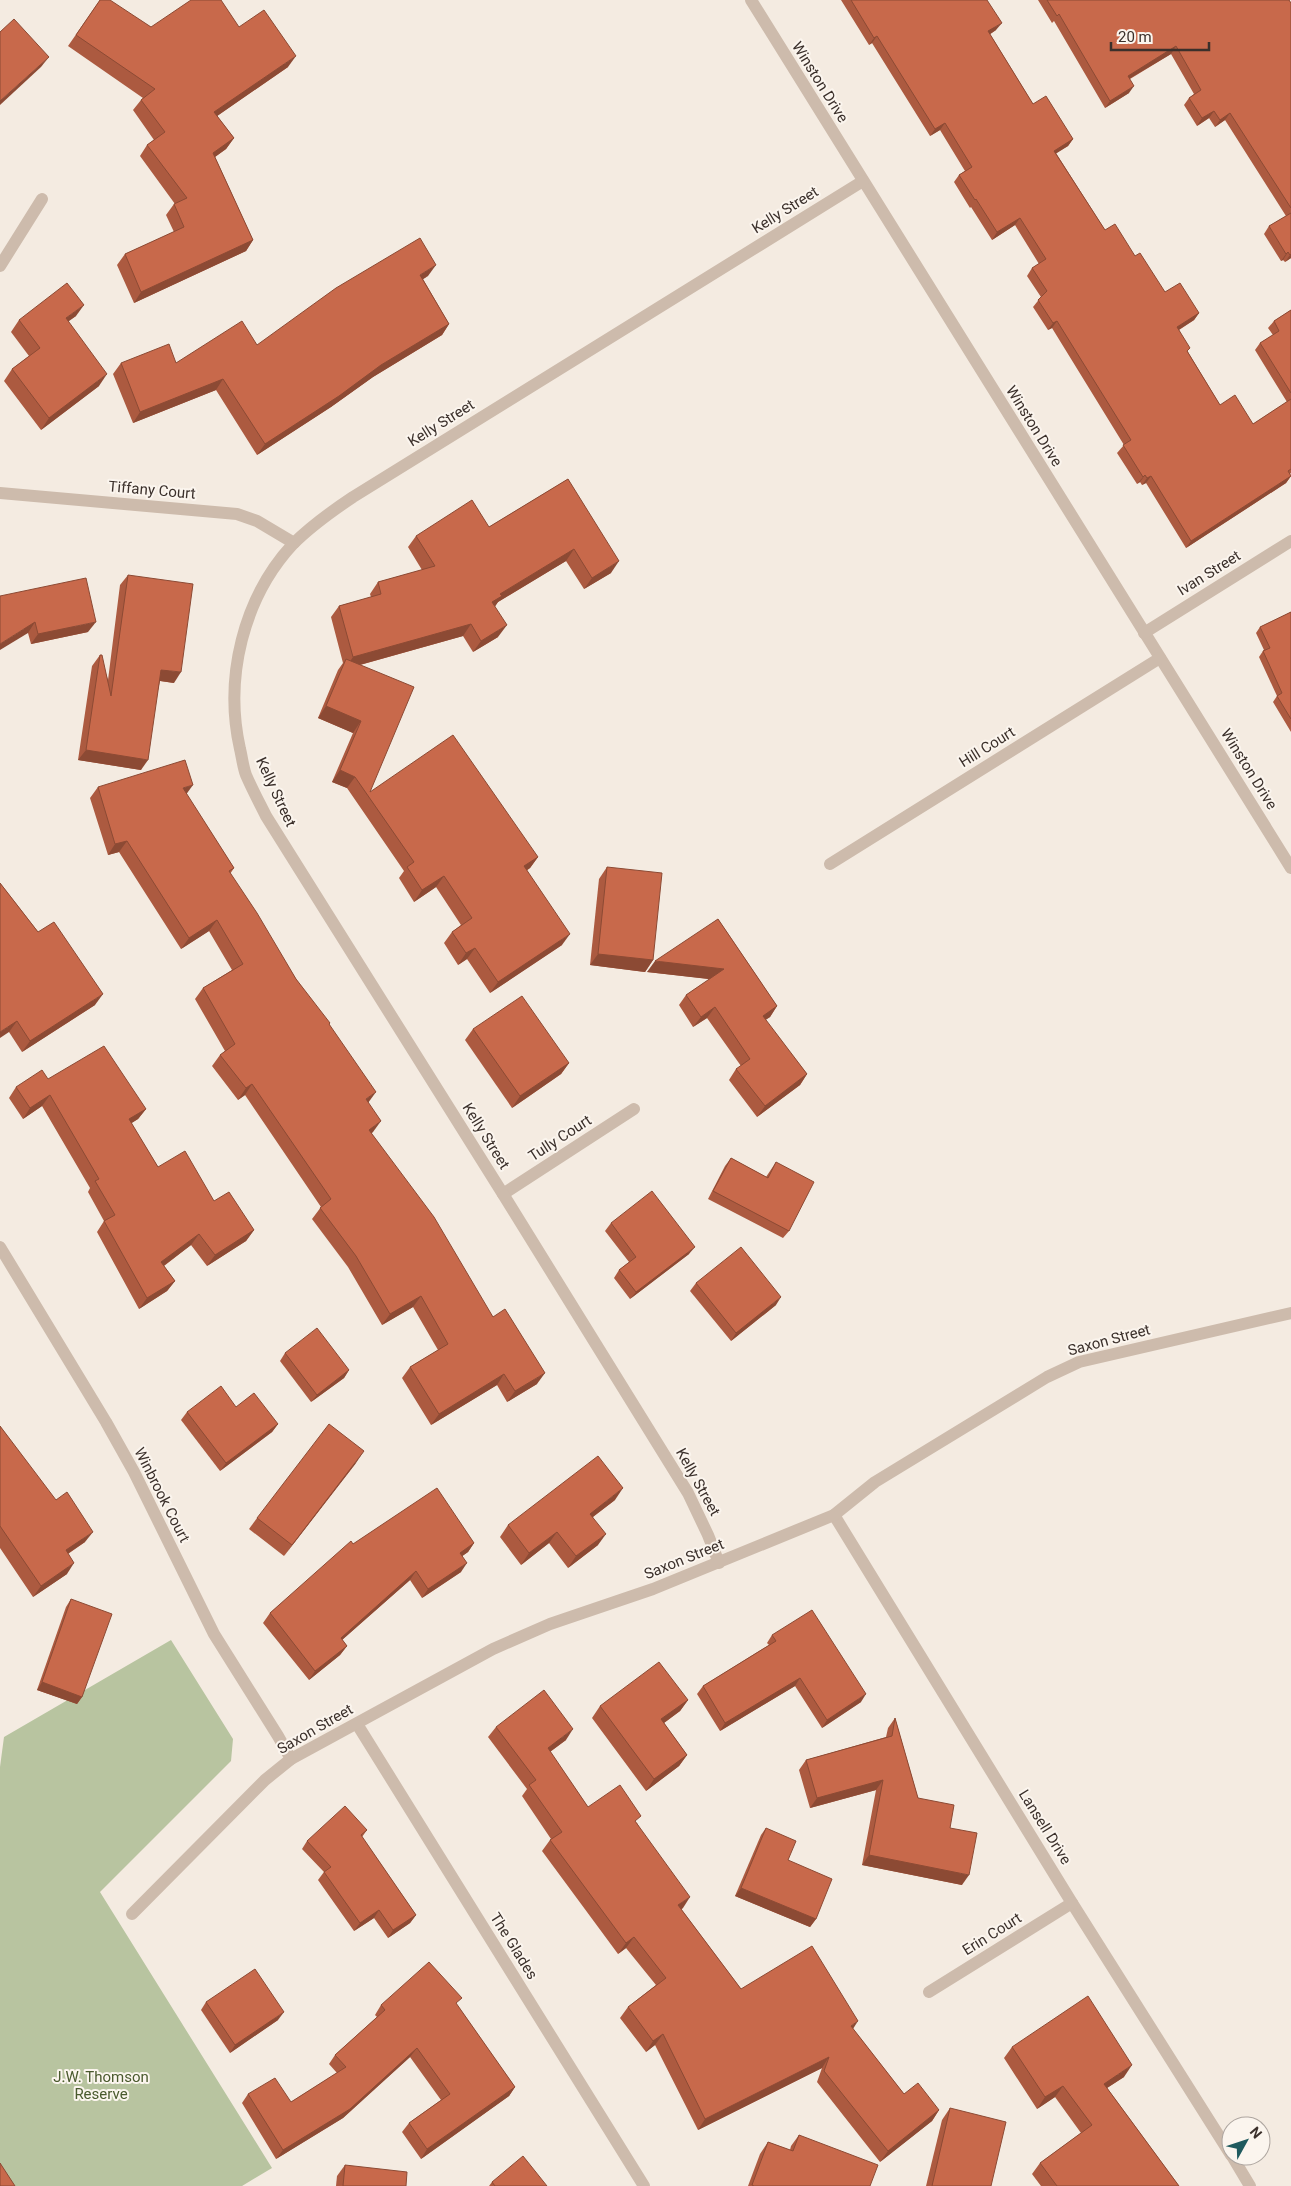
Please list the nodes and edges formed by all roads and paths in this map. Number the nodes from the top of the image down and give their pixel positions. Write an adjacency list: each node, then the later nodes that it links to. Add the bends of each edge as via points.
1 (751, 0): 2 (street, Winston Drive)
2 (863, 181): 7 (street, Kelly Street, via 353,497); 8 (street, Winston Drive)
3 (42, 199): 4 (street)
4 (0, 266)
5 (0, 493): 7 (street, Tiffany Court, via 237,514 257,521)
6 (1291, 541): 8 (street, Ivan Street)
7 (294, 544): 13 (street, Kelly Street, via 270,577 251,612 239,649 233,689 235,728 246,773 266,816)
8 (1144, 633): 9 (street, Winston Drive)
9 (1160, 658): 10 (street, Hill Court); 11 (street, Winston Drive)
10 (830, 864)
11 (1291, 868)
12 (634, 1109): 13 (street, Tully Court)
13 (503, 1194): 17 (street, Kelly Street, via 688,1493)
14 (0, 1247): 19 (street, Winbrook Court, via 106,1422 214,1634)
15 (1291, 1313): 16 (street, Saxon Street, via 1079,1362 1047,1377 875,1482)
16 (834, 1515): 17 (street, Saxon Street); 20 (street, Lansell Drive)
17 (719, 1563): 18 (street, Saxon Street, via 550,1624 493,1649)
18 (357, 1724): 19 (street, Saxon Street); 25 (street, The Glades)
19 (291, 1759): 21 (street, Saxon Street, via 265,1780)
20 (1072, 1903): 22 (street, Erin Court); 23 (street, Lansell Drive)
21 (132, 1914)
22 (929, 1992)
23 (1221, 2140)
24 (1237, 2166): 26 (street, Lansell Drive)
25 (644, 2186)
26 (1250, 2186)

